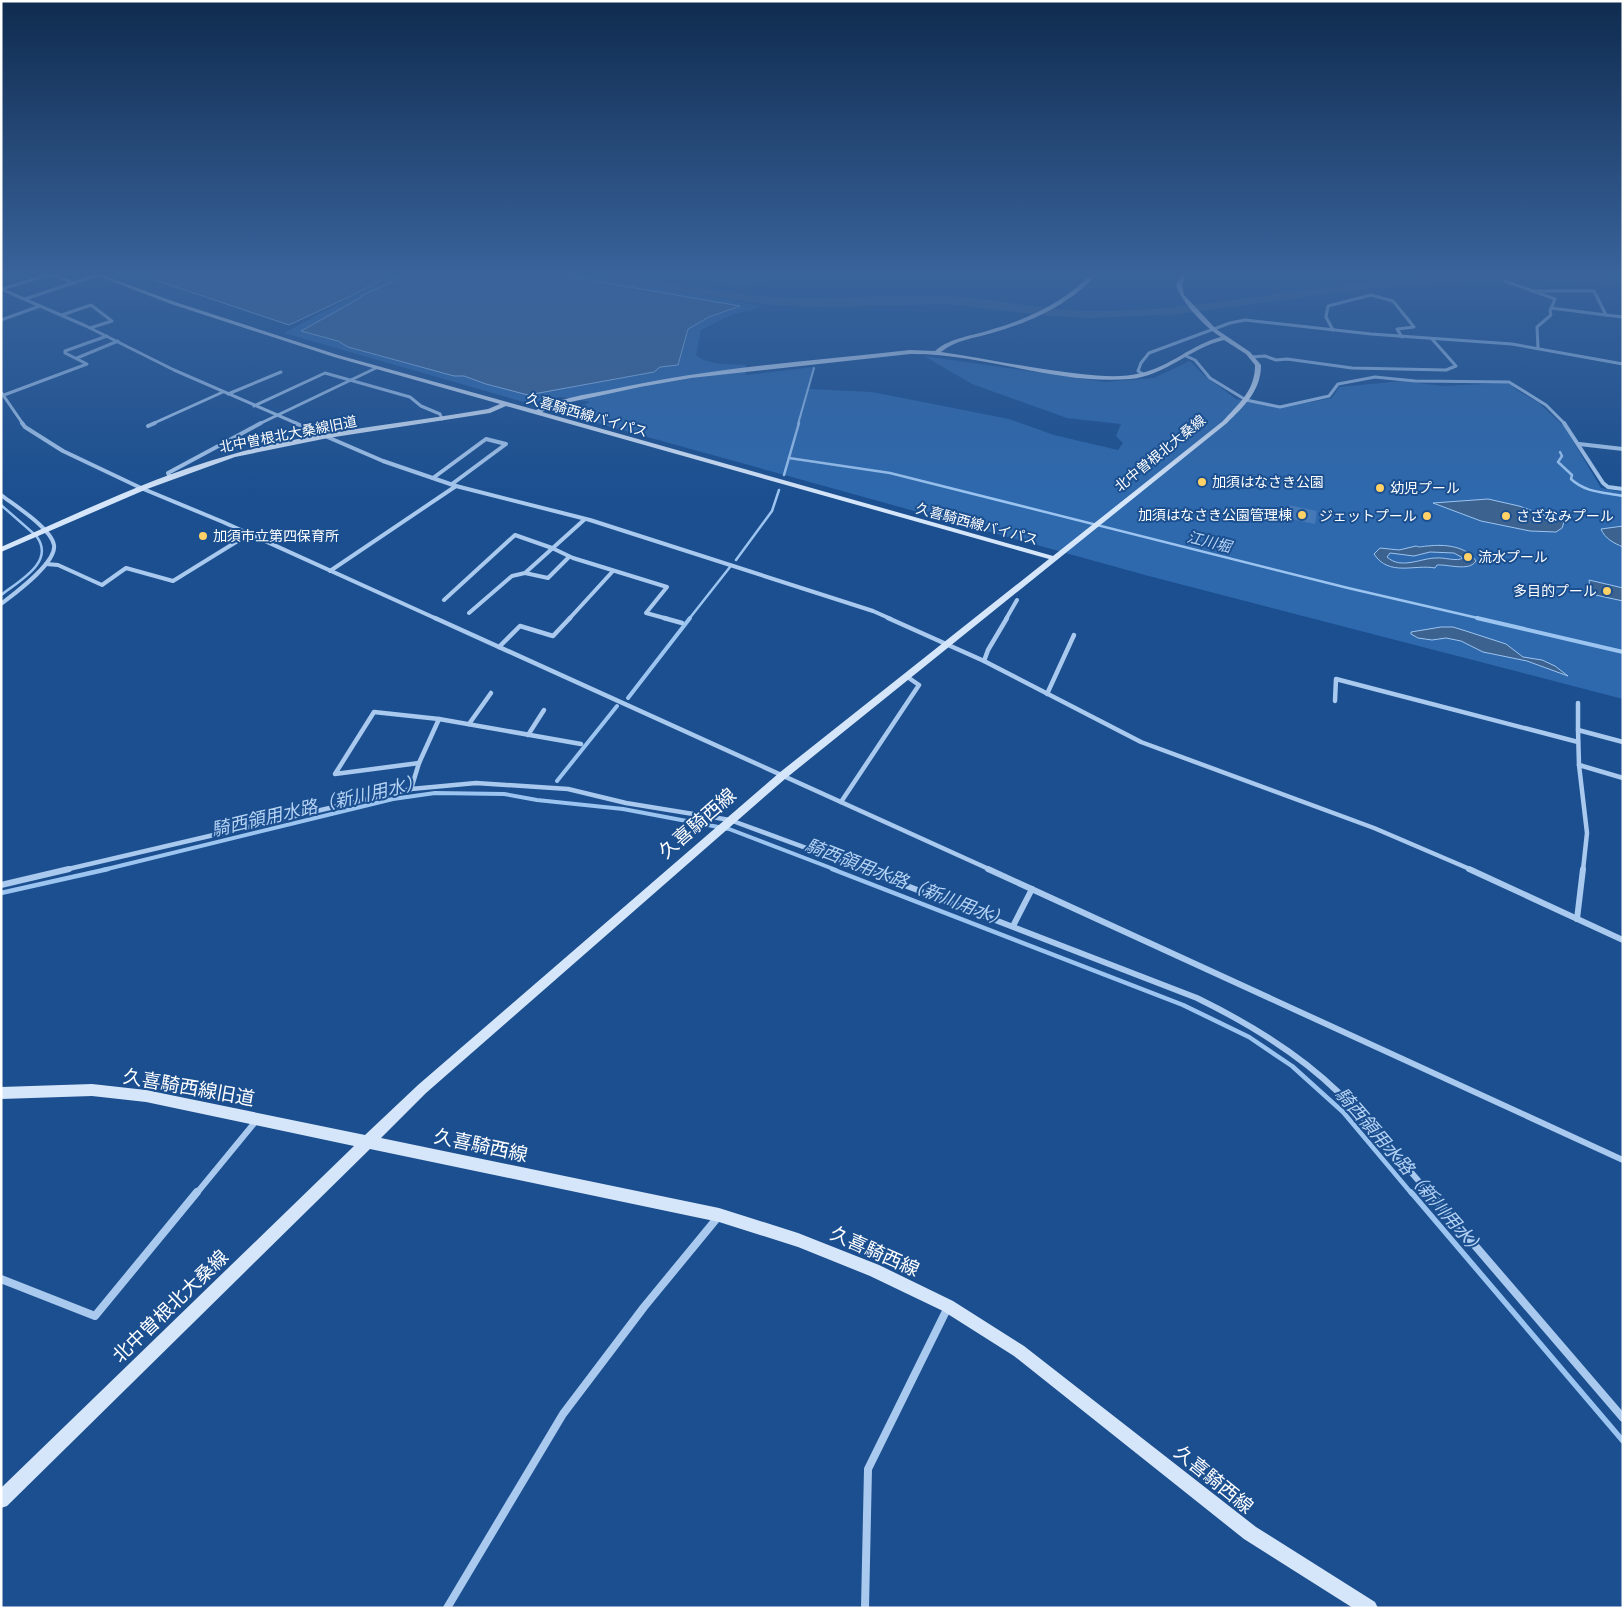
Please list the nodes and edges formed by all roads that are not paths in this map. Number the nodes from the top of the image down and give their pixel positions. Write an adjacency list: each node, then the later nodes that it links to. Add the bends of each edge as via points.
1 (76, 347): 15 (street, via 65,353)
2 (103, 347): 15 (street)
3 (130, 347): 21 (street)
4 (308, 347): 17 (main road, 久喜騎西線バイパス)
5 (946, 347): 12 (main road)
6 (1166, 347): 19 (street, via 1150,353 1141,363 1138,371)
7 (1200, 347): 13 (main road)
8 (1239, 347): 14 (main road)
9 (1439, 347): 14 (street, via 1456,366 1446,370 1352,368 1265,356)
10 (1527, 347): 11 (street)
11 (1538, 348): 16 (street)
12 (937, 353): 19 (main road, via 1098,377); 27 (main road, via 910,352 691,376 568,400)
13 (1186, 356): 19 (main road, via 1157,371); 24 (street, via 1195,360 1210,378)
14 (1251, 357): 24 (main road, 北中曽根北大桑線, via 1258,365 1258,373 1255,386)
15 (77, 358): 22 (street, via 87,364)
16 (1623, 364)
17 (376, 368): 20 (street); 25 (main road, 久喜騎西線バイパス)
18 (281, 372): 23 (street)
19 (1142, 374)
20 (351, 380): 26 (street, via 325,373); 28 (street); 29 (street, via 410,397 420,406 440,414)
21 (223, 392): 23 (street); 30 (street)
22 (3, 394): 37 (street, via 25,427 63,451)
23 (228, 394): 26 (street)
24 (1246, 400): 32 (street, via 1280,407 1329,396 1338,384 1375,377 1415,381 1504,380 1546,405 1568,427); 46 (main road, 北中曽根北大桑線, via 1225,422)
25 (505, 404): 27 (main road, 久喜騎西線バイパス); 29 (main road, 北中曽根北大桑線旧道, via 490,411)
26 (254, 406): 28 (street)
27 (536, 413): 46 (main road, 久喜騎西線バイパス)
28 (276, 416): 31 (street); 34 (street, via 168,473)
29 (442, 419): 31 (main road, 北中曽根北大桑線旧道)
30 (148, 426)
31 (326, 438): 34 (main road, 北中曽根北大桑線旧道, via 234,456); 35 (street)
32 (1579, 444): 33 (street); 38 (street, via 1603,484)
33 (1623, 449)
34 (170, 477): 37 (main road, 北中曽根北大桑線旧道)
35 (433, 478): 36 (street); 36 (street, via 486,440 506,444)
36 (454, 485): 40 (street); 48 (street)
37 (141, 488): 41 (main road, 北中曽根北大桑線旧道); 42 (street)
38 (1623, 489)
39 (1, 495): 41 (street)
40 (585, 518): 43 (street); 57 (street, via 844,600)
41 (45, 530): 44 (main road, 北中曽根北大桑線旧道); 47 (street, via 55,551)
42 (249, 534): 47 (street, via 173,581 126,568 102,585 58,565); 48 (street)
43 (552, 548): 45 (street); 50 (street); 51 (street, via 514,535)
44 (1, 550)
45 (569, 557): 49 (street); 50 (street, via 548,578)
46 (1053, 558): 57 (main road, 久喜騎西線)
47 (46, 564): 53 (street)
48 (330, 570): 58 (street)
49 (613, 570): 55 (street, via 667,587 646,613); 58 (street, via 553,636 520,626)
50 (525, 573): 54 (street, via 512,576)
51 (444, 600)
52 (1017, 600): 59 (street)
53 (1, 604)
54 (469, 613)
55 (682, 623)
56 (1074, 635): 62 (street)
57 (946, 644): 59 (street); 60 (main road, 久喜騎西線)
58 (499, 648): 75 (street)
59 (984, 661): 62 (street)
60 (906, 676): 75 (main road, 久喜騎西線); 78 (street, via 920,685)
61 (491, 693): 67 (street)
62 (1047, 694): 82 (street, via 1149,745 1374,828 1514,888)
63 (1335, 700): 70 (street, via 1336,679)
64 (1578, 703): 68 (street)
65 (544, 710): 69 (street)
66 (439, 719): 67 (street); 73 (street); 73 (street, via 374,712 335,774)
67 (470, 724): 69 (street)
68 (1578, 730): 70 (street); 71 (street)
69 (528, 734): 72 (street)
70 (1578, 742): 74 (street)
71 (1623, 742)
72 (581, 744)
73 (419, 763): 77 (street)
74 (1579, 765): 76 (street); 82 (street, via 1587,832)
75 (782, 776): 78 (street); 79 (main road, 久喜騎西線)
76 (1623, 778)
77 (412, 789): 79 (street, via 476,783 568,789 626,803); 80 (street)
78 (841, 802): 81 (street)
79 (730, 820): 83 (street); 87 (main road, 久喜騎西線)
80 (1, 885)
81 (1032, 888): 83 (street); 88 (street)
82 (1577, 919): 84 (street)
83 (1013, 926): 92 (street, via 1197,998 1294,1054 1338,1092 1373,1130)
84 (1623, 940)
85 (1, 1093): 86 (main road, 久喜騎西線旧道, via 92,1090 146,1096)
86 (258, 1118): 87 (main road, 久喜騎西線旧道); 90 (street, via 95,1316)
87 (367, 1141): 89 (main road, 久喜騎西線); 93 (main road, 北中曽根北大桑線)
88 (1623, 1160)
89 (719, 1215): 91 (main road, 久喜騎西線, via 865,1266); 94 (street, via 563,1414)
90 (1, 1279)
91 (948, 1306): 95 (street, via 868,1469); 96 (main road, 久喜騎西線, via 1019,1351 1250,1533)
92 (1623, 1418)
93 (1, 1500)
94 (446, 1608)
95 (865, 1608)
96 (1369, 1608)

